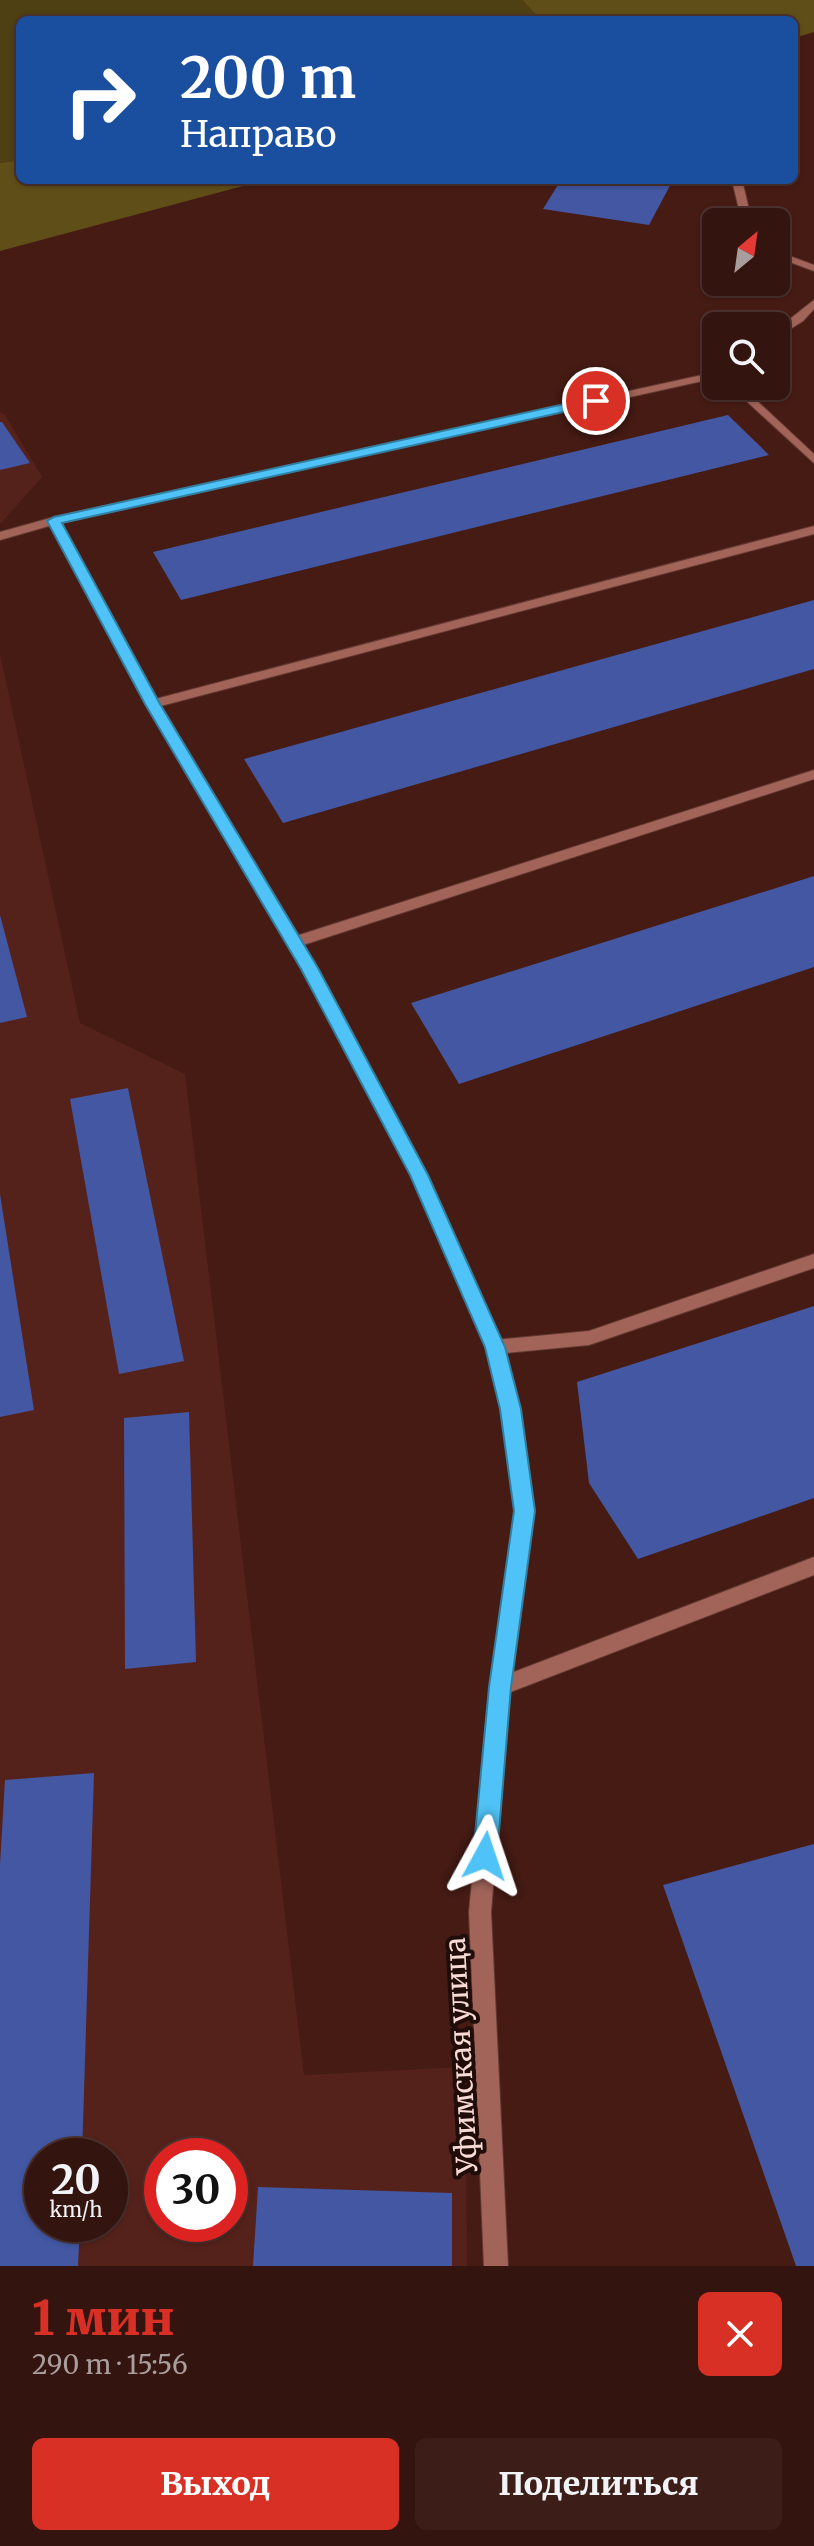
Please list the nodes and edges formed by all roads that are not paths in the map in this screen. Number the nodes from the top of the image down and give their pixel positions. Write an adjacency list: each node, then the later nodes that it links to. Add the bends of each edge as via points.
1 (738, 184): 2 (street)
2 (744, 208)
3 (790, 259): 4 (street)
4 (814, 268)
5 (814, 303): 6 (street)
6 (790, 325)
7 (702, 378): 10 (street)
8 (750, 400): 9 (street)
9 (814, 460)
10 (54, 521): 12 (street); 13 (street, Уфимская улица)
11 (814, 530): 13 (street)
12 (0, 536)
13 (153, 704): 15 (street, Уфимская улица)
14 (814, 774): 15 (street)
15 (295, 942): 17 (street, Уфимская улица, via 419,1175)
16 (814, 1261): 17 (street, via 589,1338)
17 (495, 1347): 19 (street, Уфимская улица, via 511,1409 524,1511)
18 (814, 1566): 19 (street)
19 (500, 1687): 20 (street, Уфимская улица, via 480,1912)
20 (496, 2266)

